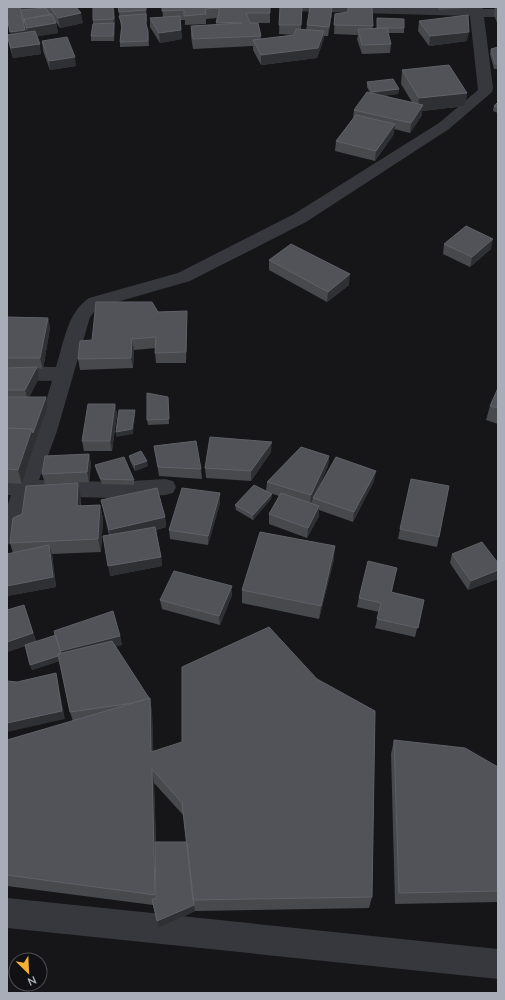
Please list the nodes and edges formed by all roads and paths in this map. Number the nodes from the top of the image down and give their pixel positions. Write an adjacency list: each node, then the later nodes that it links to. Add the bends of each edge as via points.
1 (50, 7): 4 (street)
2 (288, 7): 3 (street)
3 (476, 9): 5 (street); 7 (street, via 486,88 481,96 444,126 300,218 184,277 109,298 88,308 81,316)
4 (7, 12)
5 (498, 13)
6 (7, 373): 7 (street)
7 (64, 374): 8 (street, via 47,431)
8 (16, 487): 9 (street, via 115,490); 10 (street)
9 (165, 487)
10 (7, 536)
11 (7, 913): 12 (street)
12 (498, 964)

